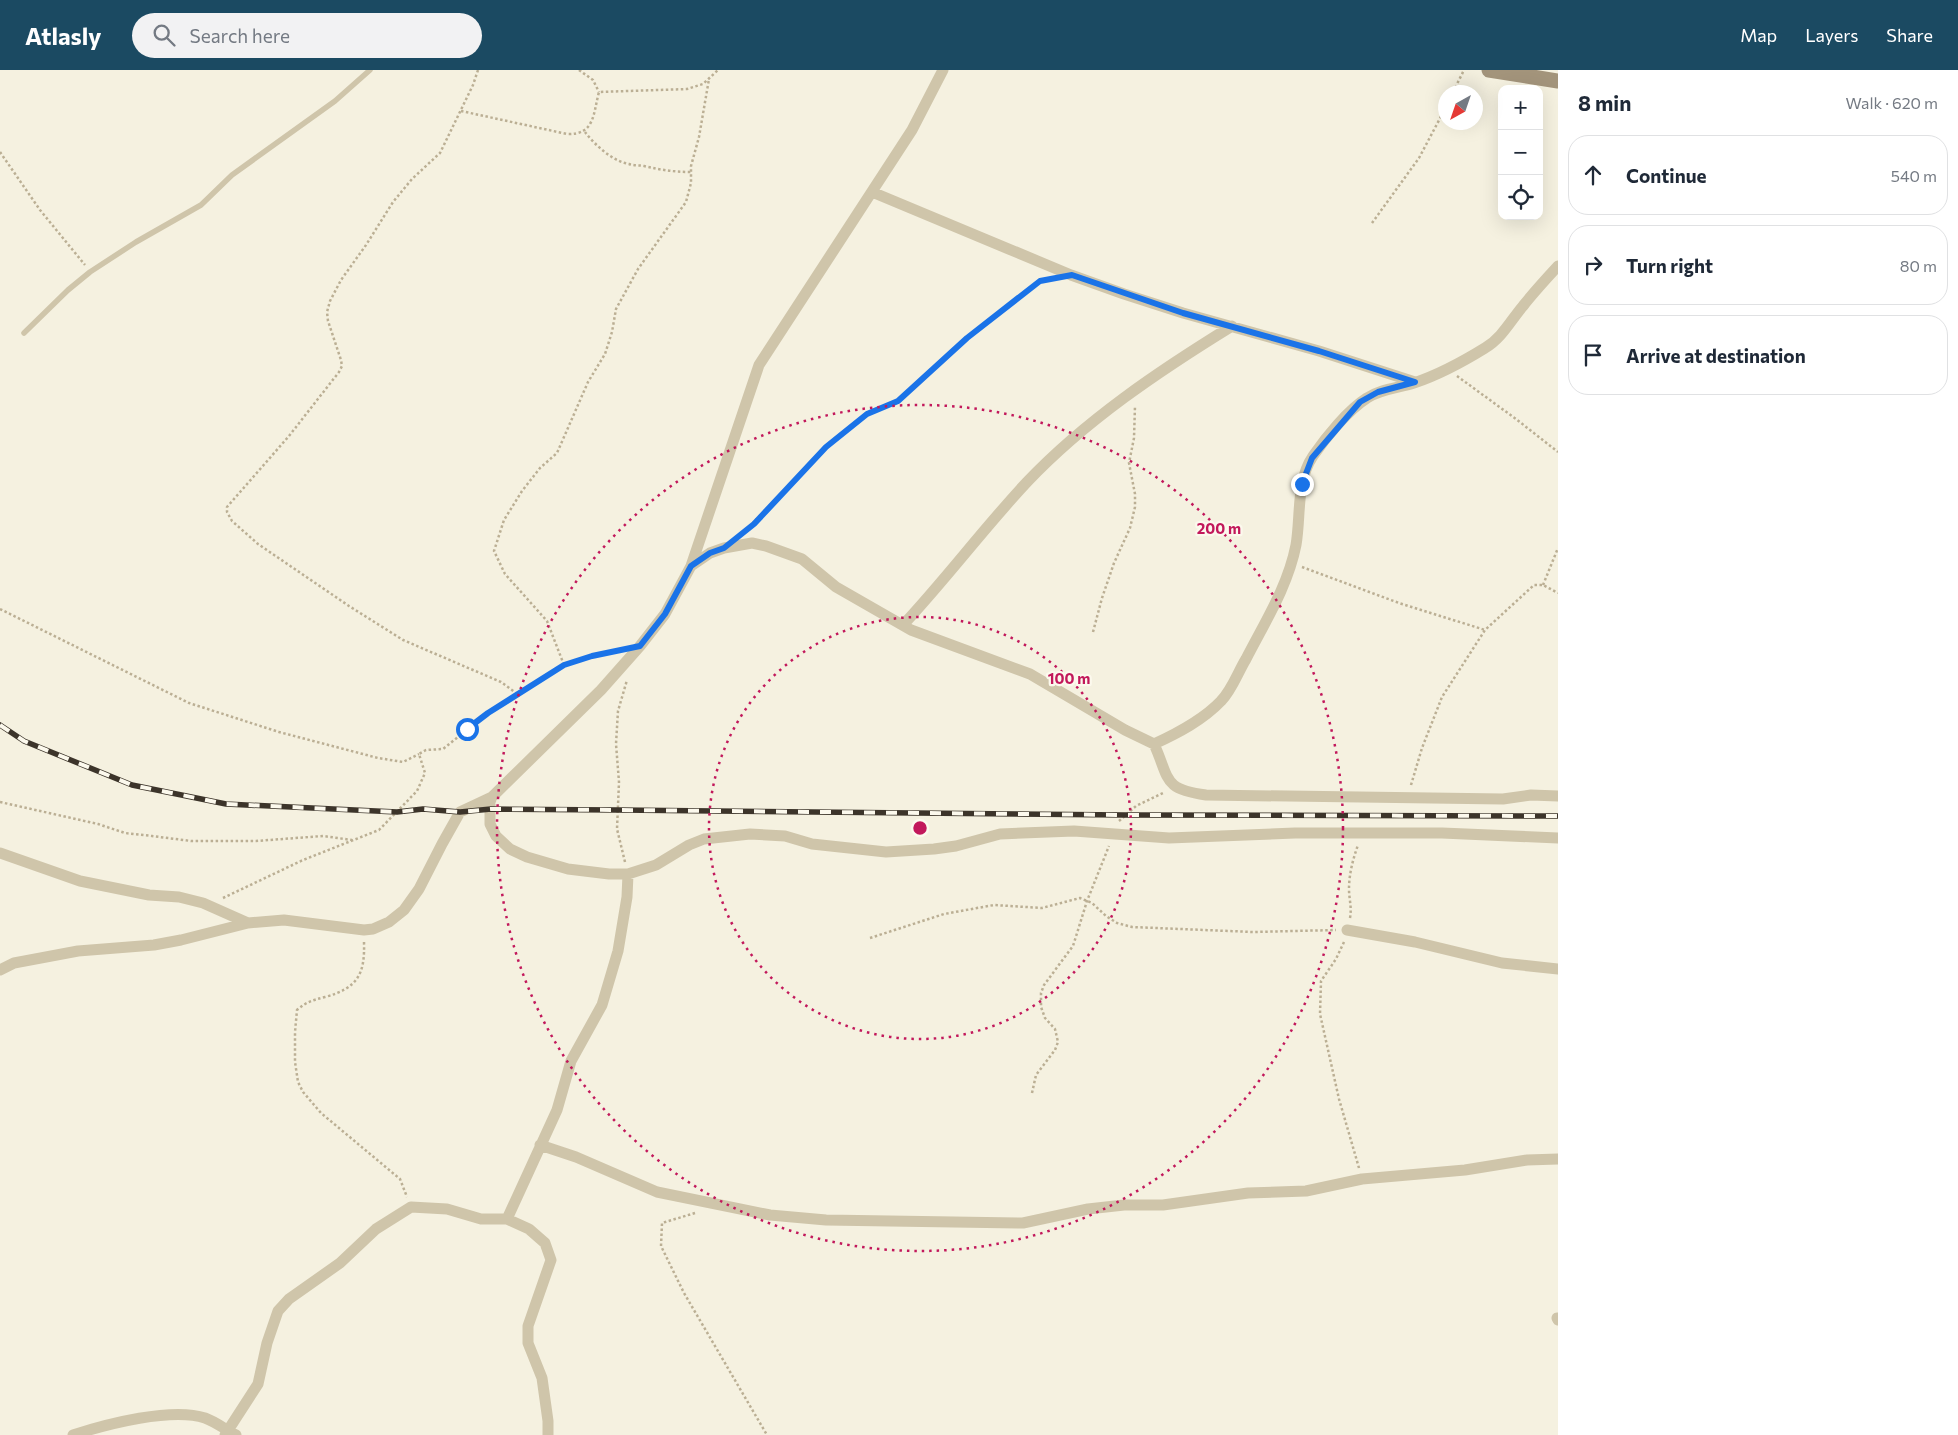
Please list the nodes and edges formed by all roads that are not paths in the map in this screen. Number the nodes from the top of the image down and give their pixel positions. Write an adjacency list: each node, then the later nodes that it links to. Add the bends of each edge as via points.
1 (370, 70): 8 (lane, via 335,101 232,175 201,205 90,272)
2 (943, 70): 5 (street, via 912,130)
3 (1490, 70): 4 (street)
4 (1558, 80)
5 (872, 192): 7 (street, via 1072,275); 10 (street, via 759,365)
6 (1558, 266): 9 (street, via 1500,336 1486,347)
7 (1232, 326): 9 (street); 11 (street, via 1135,389 1077,434 1028,481)
8 (24, 333)
9 (1415, 382): 12 (street, via 1368,397 1312,458 1302,484 1292,563 1274,607 1222,700 1186,727)
10 (691, 566): 11 (street, via 724,548 752,543 766,546 802,559 836,586); 14 (street, via 665,614 640,646 601,690)
11 (903, 625): 12 (street, via 1030,674)
12 (1154, 744): 13 (street, via 1164,772 1174,787 1188,793 1502,799)
13 (1558, 796)
14 (492, 797): 17 (street, via 490,824 496,836 510,849 568,869); 18 (street, via 460,812 419,889 404,910 389,922 364,930 284,920)
15 (1558, 838): 17 (street, via 1442,833 1295,833 1169,838 1074,831 1000,834 956,846 886,852 812,844 786,836 724,835 689,845 656,865)
16 (0, 853): 18 (street, via 80,880 148,894 179,896)
17 (628, 874): 22 (street, via 618,951 602,1005 571,1061 557,1110)
18 (248, 923): 21 (street, via 154,945 78,951 14,963)
19 (1347, 930): 20 (street, via 1502,963)
20 (1558, 969)
21 (0, 970)
22 (540, 1145): 23 (street, via 656,1192 770,1214 826,1220 1023,1223 1088,1209 1163,1205 1248,1193 1306,1191 1362,1179); 24 (street)
23 (1558, 1159)
24 (507, 1219): 25 (street, via 481,1219 447,1209 411,1207 376,1228 340,1263 289,1299 278,1311 258,1384); 27 (street, via 530,1229 545,1243 551,1260 528,1326 528,1343 542,1378)
25 (229, 1434): 26 (street, via 206,1419 194,1416 148,1416)
26 (74, 1435)
27 (548, 1435)

